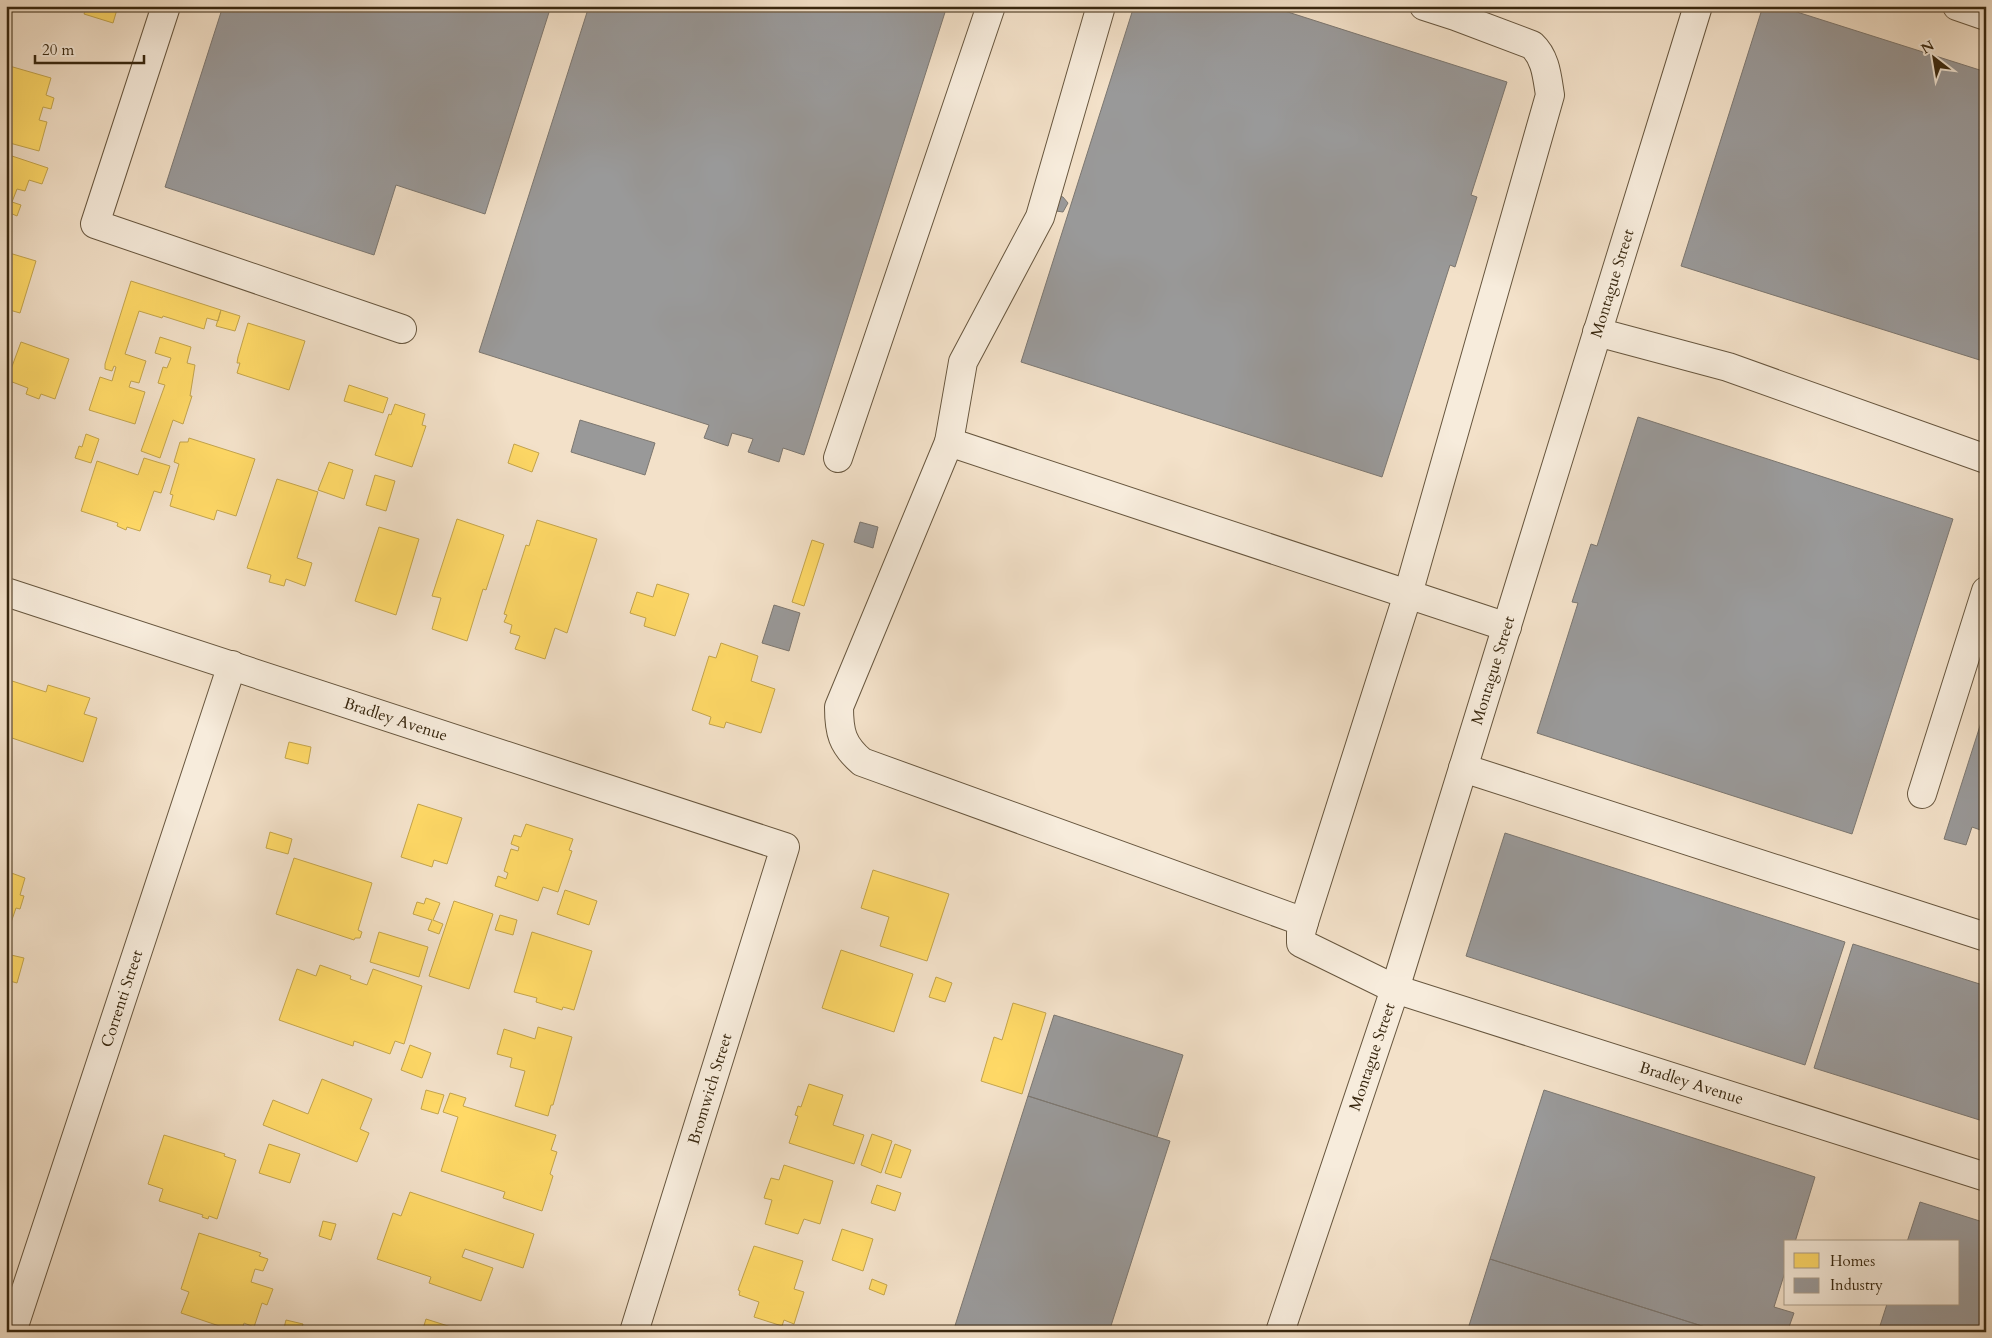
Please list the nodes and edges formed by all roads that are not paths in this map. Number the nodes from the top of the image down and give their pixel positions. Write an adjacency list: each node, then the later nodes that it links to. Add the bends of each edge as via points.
1 (166, 6): 8 (street, via 95,224)
2 (991, 6): 11 (street)
3 (1101, 6): 10 (street, via 1040,217 963,362)
4 (1424, 6): 15 (street, via 1532,45 1545,64 1550,95)
5 (1698, 6): 9 (street, Montague Street)
6 (1957, 6): 7 (street)
7 (1986, 16)
8 (402, 329)
9 (1598, 332): 12 (street, via 1728,367); 16 (street, Montague Street)
10 (949, 442): 15 (street); 21 (street, via 839,707 843,738 849,750 862,762)
11 (838, 458)
12 (1986, 460)
13 (1986, 591): 19 (street)
14 (6, 592): 17 (street, Bradley Avenue)
15 (1408, 594): 16 (street); 21 (street)
16 (1507, 627): 18 (street, Montague Street)
17 (232, 665): 20 (street, Bradley Avenue); 25 (street, Correnti Street)
18 (1463, 768): 22 (street); 23 (street, Montague Street)
19 (1922, 794)
20 (785, 847): 26 (street, Bromwich Street)
21 (1304, 922): 23 (street, Bradley Avenue, via 1301,943)
22 (1986, 937)
23 (1396, 989): 24 (street, Bradley Avenue); 27 (street, Montague Street)
24 (1986, 1177)
25 (12, 1332)
26 (634, 1332)
27 (1280, 1332)

